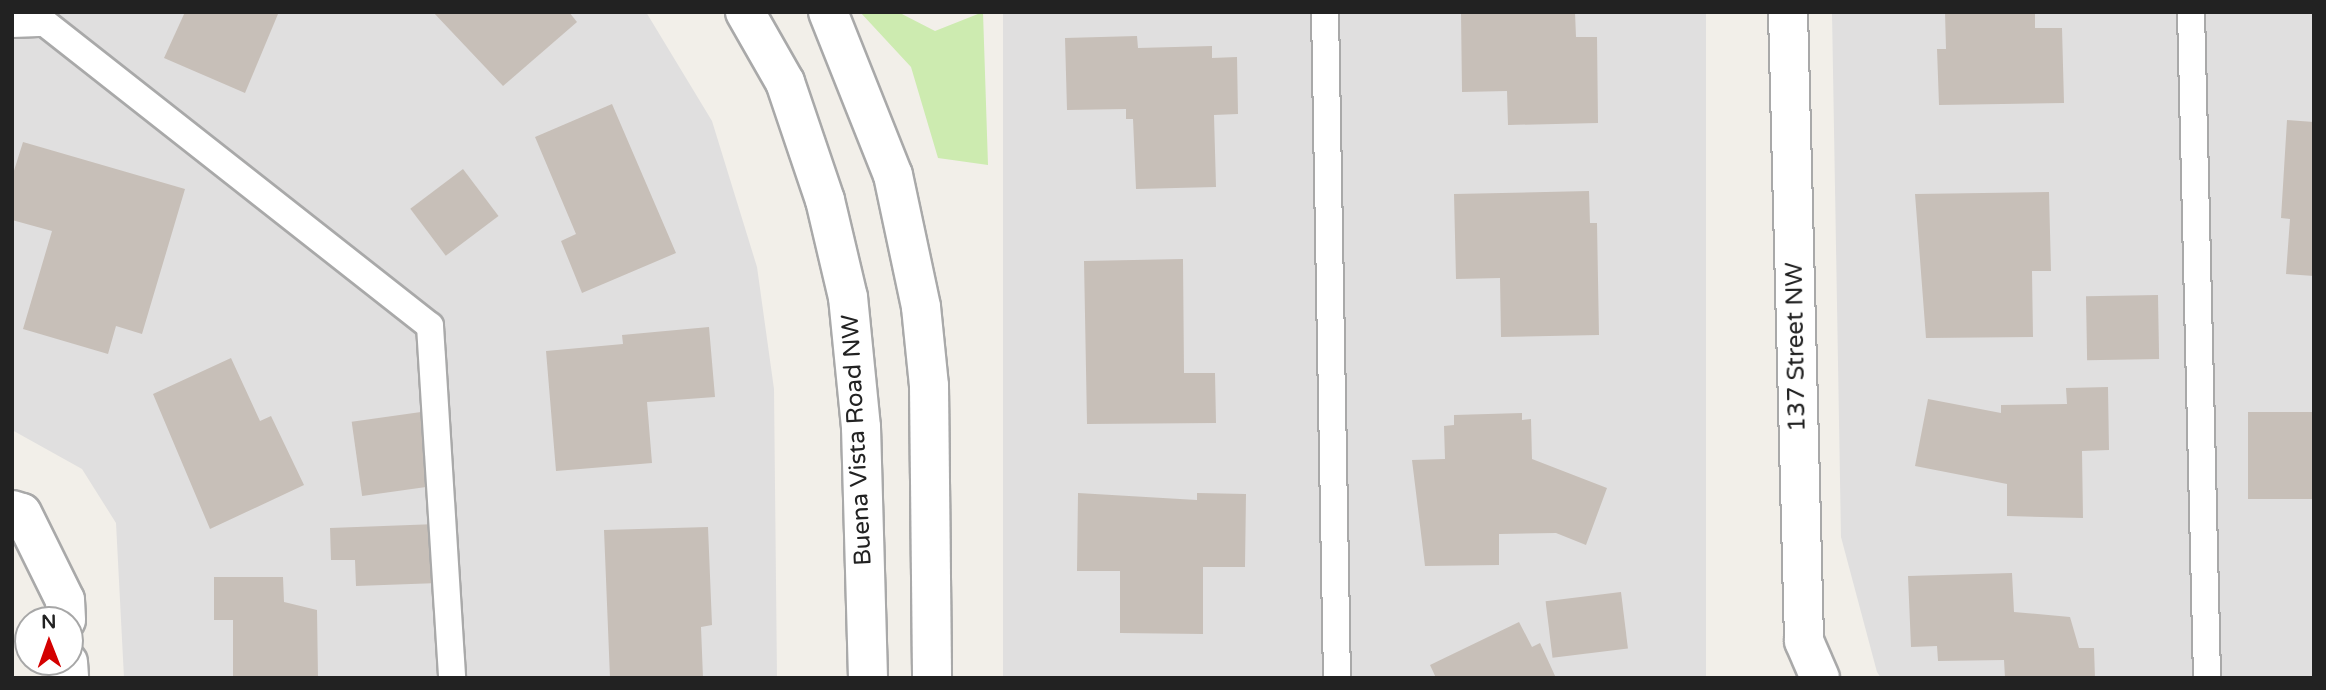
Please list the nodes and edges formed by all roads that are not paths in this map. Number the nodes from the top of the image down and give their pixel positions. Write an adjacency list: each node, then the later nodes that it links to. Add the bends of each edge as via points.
1 (745, 12): 10 (street, Buena Vista Road NW, via 785,82 825,200 848,296 861,427)
2 (828, 12): 11 (street, via 893,175 921,307 929,386)
3 (1325, 12): 12 (lane)
4 (1788, 12): 13 (street, 137 Street NW, via 1804,640)
5 (2191, 12): 14 (lane)
6 (12, 24): 9 (lane, via 46,23 430,326)
7 (17, 512): 8 (street)
8 (65, 606)
9 (452, 678)
10 (868, 678)
11 (932, 678)
12 (1337, 678)
13 (1820, 678)
14 (2207, 678)

